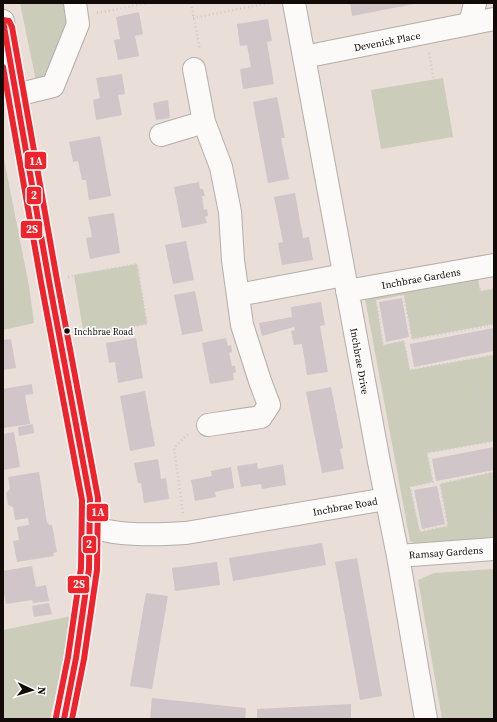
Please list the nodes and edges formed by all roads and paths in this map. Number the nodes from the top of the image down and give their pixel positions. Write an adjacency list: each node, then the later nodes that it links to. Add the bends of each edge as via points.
1 (148, 3): 6 (path)
2 (190, 3): 7 (path)
3 (269, 3): 7 (path)
4 (294, 3): 12 (street, Inchbrae Drive)
5 (475, 3): 9 (street)
6 (76, 10): 15 (street, via 78,24 54,86)
7 (193, 18): 13 (path, via 204,67)
8 (494, 19): 9 (street, Devenick Place)
9 (470, 24): 11 (street, Devenick Place)
10 (3, 26): 15 (street)
11 (426, 33): 12 (street, Devenick Place); 14 (path)
12 (304, 57): 24 (street, Inchbrae Drive)
13 (194, 69): 16 (street)
14 (434, 81)
15 (16, 95): 54 (street, via 90,499)
16 (204, 122): 17 (street); 29 (street, via 221,167 230,212)
17 (161, 135)
18 (494, 265): 24 (street, Inchbrae Gardens)
19 (3, 277): 22 (path)
20 (68, 277): 35 (path, via 137,264 147,324)
21 (32, 279): 22 (path)
22 (14, 282): 25 (path)
23 (478, 282): 28 (path)
24 (346, 283): 29 (street, Inchbrae Gardens); 37 (street, Inchbrae Drive)
25 (3, 288)
26 (441, 288): 34 (path)
27 (494, 289): 28 (path)
28 (480, 292): 33 (path)
29 (238, 295): 42 (street, via 242,325 268,405 261,417)
30 (404, 295): 34 (path, via 412,339)
31 (376, 300): 36 (path)
32 (494, 324): 33 (path)
33 (487, 326): 34 (path)
34 (449, 332)
35 (79, 336)
36 (384, 346): 37 (path); 40 (path, via 404,341)
37 (358, 351): 41 (street, Inchbrae Drive)
38 (494, 355): 39 (path)
39 (472, 359): 40 (path); 44 (path)
40 (409, 370): 41 (path)
41 (364, 379): 46 (street, Inchbrae Drive)
42 (208, 425): 55 (path, via 195,426 174,448)
43 (494, 441): 44 (path)
44 (487, 442): 45 (path)
45 (427, 453): 46 (path); 49 (path, via 432,482)
46 (379, 462): 50 (street, Inchbrae Drive)
47 (494, 472): 48 (path)
48 (474, 476): 52 (path); 53 (path, via 440,484)
49 (410, 486): 50 (path); 53 (path, via 419,532)
50 (385, 495): 55 (street, Inchbrae Road); 57 (street, Inchbrae Drive)
51 (494, 518): 52 (path)
52 (483, 520): 53 (path)
53 (448, 526)
54 (90, 527): 55 (street, Inchbrae Road, via 108,532); 58 (street, via 84,611)
55 (186, 533)
56 (494, 549): 57 (street, Ramsay Gardens)
57 (398, 556): 59 (street, Inchbrae Drive)
58 (64, 719)
59 (426, 719)

